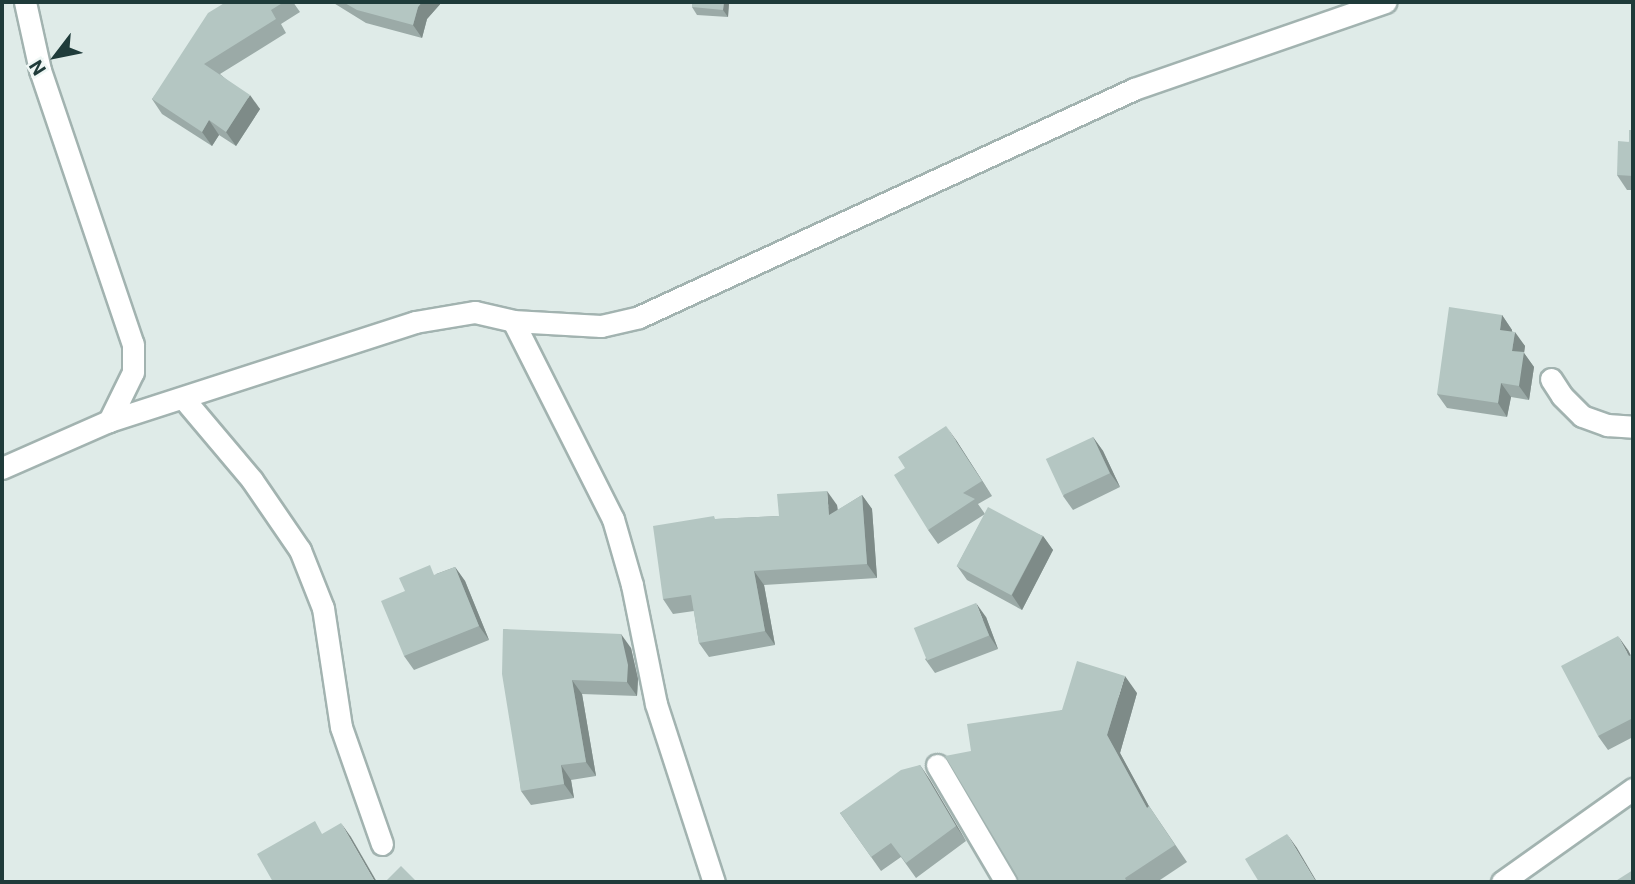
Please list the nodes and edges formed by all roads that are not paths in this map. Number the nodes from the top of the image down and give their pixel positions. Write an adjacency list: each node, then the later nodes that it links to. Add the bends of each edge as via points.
1 (25, 2): 6 (street, via 40,70 133,344 133,372)
2 (1385, 2): 3 (street, via 1134,89 639,317 601,326)
3 (513, 321): 5 (street, via 475,312 415,322); 12 (street, via 613,519 632,585 656,704)
4 (1550, 379): 7 (street, via 1582,416 1607,425)
5 (183, 398): 6 (street); 11 (street, via 252,480 300,550 323,608 341,727)
6 (109, 421): 8 (street)
7 (1633, 427)
8 (2, 468)
9 (937, 765): 13 (street)
10 (1633, 789): 14 (street)
11 (382, 844)
12 (714, 882)
13 (1006, 882)
14 (1502, 882)

